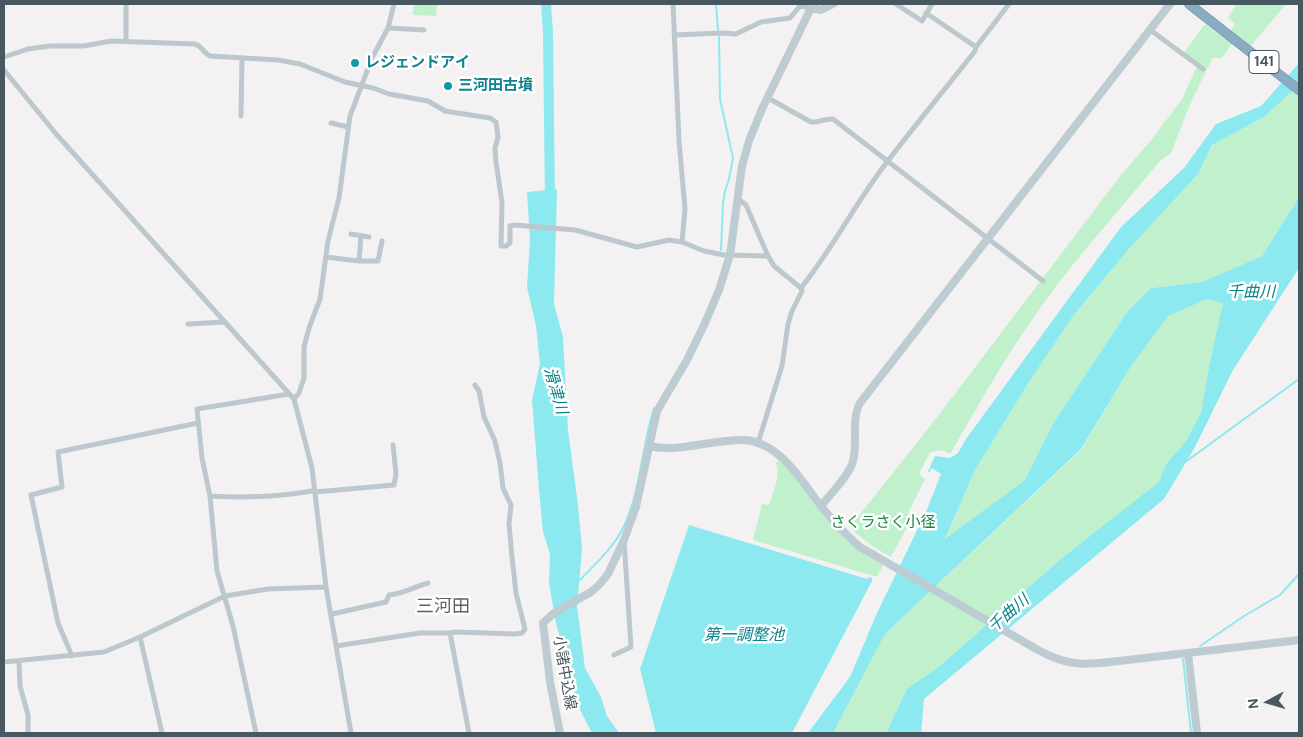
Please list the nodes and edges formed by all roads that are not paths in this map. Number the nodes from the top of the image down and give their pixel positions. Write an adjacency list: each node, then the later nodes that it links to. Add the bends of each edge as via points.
1 (126, 4): 16 (street)
2 (394, 4): 12 (street)
3 (673, 4): 15 (street)
4 (833, 4): 10 (street, via 821,10)
5 (896, 4): 11 (street, via 922,21)
6 (932, 4): 11 (street)
7 (1009, 4): 17 (street)
8 (1170, 4): 13 (street)
9 (1189, 4): 23 (highway, 141)
10 (812, 6): 15 (street, via 800,6 790,18 761,22 736,34); 24 (street)
11 (926, 13): 17 (street)
12 (388, 28): 14 (street); 22 (street)
13 (1149, 29): 20 (street); 33 (street)
14 (424, 30)
15 (674, 35): 35 (street, via 685,209)
16 (126, 41): 18 (street, via 37,47); 19 (street, via 195,44 210,56)
17 (976, 47): 28 (street)
18 (4, 57)
19 (242, 58): 22 (street, via 300,64); 25 (street)
20 (1203, 69)
21 (4, 70): 42 (street)
22 (361, 86): 27 (street); 35 (street, via 428,101 448,112 490,118 496,122 496,162 502,203 501,246 510,243 510,226 515,225 575,230 637,247 669,240)
23 (1299, 90)
24 (768, 98): 28 (street, via 811,122 833,119); 29 (street, via 745,154)
25 (241, 116)
26 (331, 123): 27 (street)
27 (348, 128): 38 (street, via 339,198 331,222)
28 (887, 162): 33 (street); 41 (street)
29 (738, 201): 36 (street); 37 (street, via 746,205)
30 (351, 234): 31 (street)
31 (361, 236): 32 (street); 39 (street)
32 (369, 237)
33 (988, 239): 40 (street); 53 (street, via 860,403 852,466)
34 (382, 241): 39 (street, via 378,261)
35 (682, 242): 36 (street, via 704,251)
36 (730, 255): 37 (street); 50 (street, via 719,290 688,360 657,412)
37 (768, 256): 41 (street, via 774,266)
38 (326, 257): 39 (street); 46 (street, via 320,299 304,347 303,383)
39 (359, 261)
40 (1043, 281)
41 (801, 288): 48 (street, via 788,324 782,366)
42 (224, 322): 43 (street); 45 (street)
43 (188, 324)
44 (475, 385): 59 (street, via 495,441 503,488 510,505 516,593 525,629 515,634)
45 (289, 394): 46 (street); 47 (street, via 198,409)
46 (294, 399): 51 (street)
47 (198, 423): 52 (street); 65 (street, via 58,452 62,487 31,495 58,622)
48 (758, 443): 50 (street, via 746,440 670,448); 53 (street, via 781,457)
49 (393, 445): 51 (street, via 394,485)
50 (649, 446): 54 (street, via 636,507)
51 (315, 492): 52 (street, via 259,498); 56 (street)
52 (210, 496): 57 (street, via 217,571)
53 (821, 506): 63 (street, via 852,540 892,566 1059,660 1081,664)
54 (624, 540): 64 (street, via 631,647); 73 (street, 小諸中込線, via 595,589 543,623)
55 (428, 583): 58 (street, via 389,595 386,602)
56 (326, 587): 57 (street, via 268,589); 58 (street)
57 (225, 596): 60 (street); 70 (street)
58 (332, 614): 62 (street)
59 (450, 634): 62 (street, via 420,634); 72 (street)
60 (140, 637): 65 (street, via 104,652); 69 (street)
61 (1299, 640): 63 (street)
62 (336, 646): 71 (street)
63 (1188, 653): 74 (street)
64 (614, 655)
65 (72, 656): 66 (street)
66 (19, 661): 67 (street); 68 (street)
67 (4, 662)
68 (28, 733)
69 (162, 733)
70 (256, 733)
71 (351, 733)
72 (469, 733)
73 (560, 733)
74 (1197, 733)

